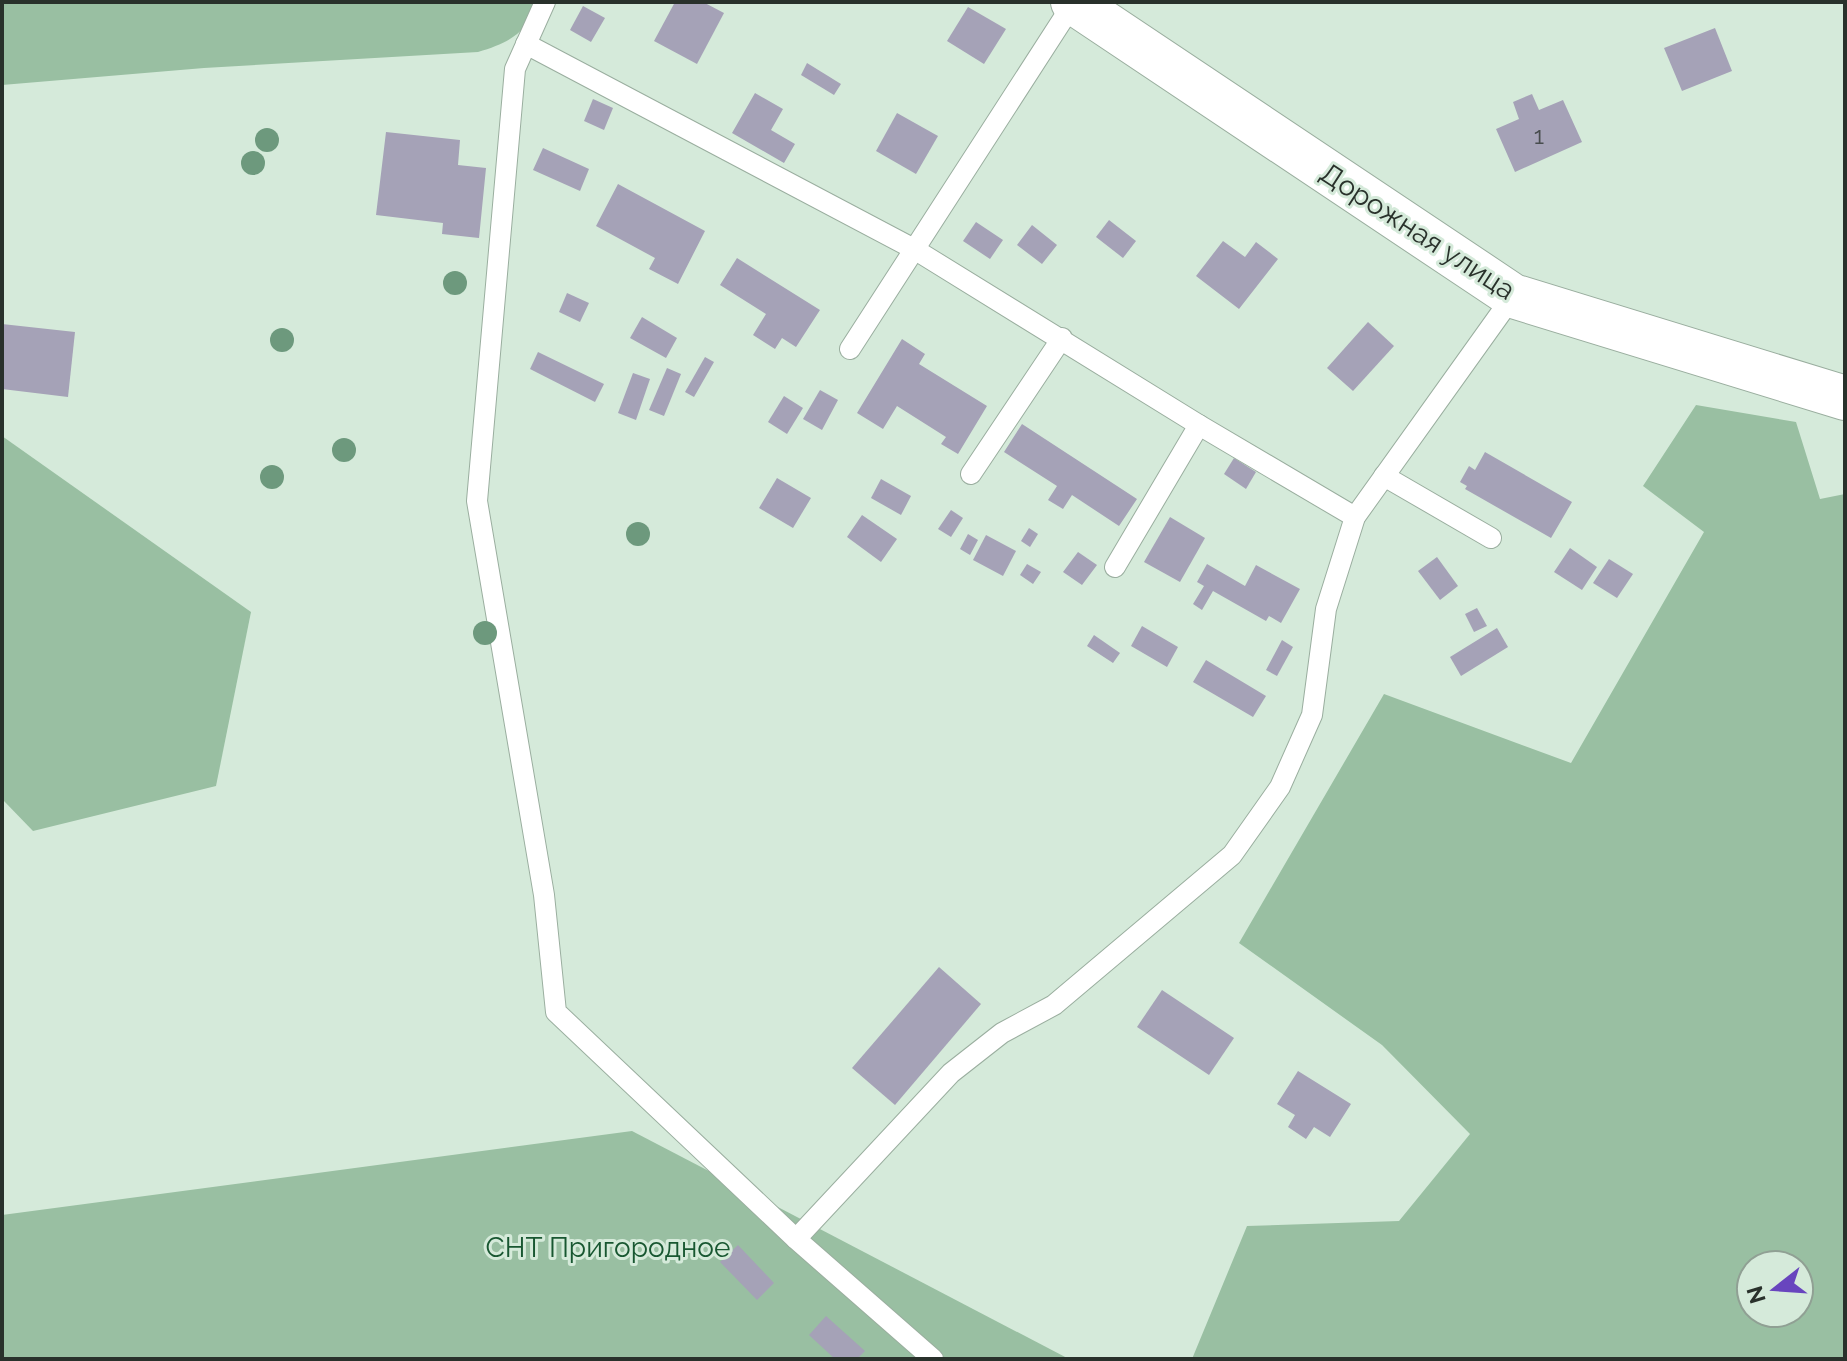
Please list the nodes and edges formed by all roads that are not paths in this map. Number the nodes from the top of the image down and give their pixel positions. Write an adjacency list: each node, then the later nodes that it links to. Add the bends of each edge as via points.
1 (545, 2): 3 (lane)
2 (1073, 2): 4 (lane); 5 (street, Дорожная улица)
3 (526, 44): 4 (lane); 15 (lane, via 515,69 477,501 544,895 556,1012)
4 (914, 249): 6 (lane); 7 (lane)
5 (1513, 296): 8 (street, Дорожная улица); 11 (lane)
6 (1062, 338): 9 (lane); 10 (lane)
7 (850, 349)
8 (1845, 398)
9 (1199, 425): 12 (lane); 14 (lane)
10 (971, 474)
11 (1384, 476): 12 (lane); 13 (lane)
12 (1355, 517): 15 (lane, via 1326,609 1312,715 1280,787 1232,855 1054,1005 1002,1033 951,1073)
13 (1491, 538)
14 (1115, 567)
15 (796, 1239): 16 (lane)
16 (930, 1358)

